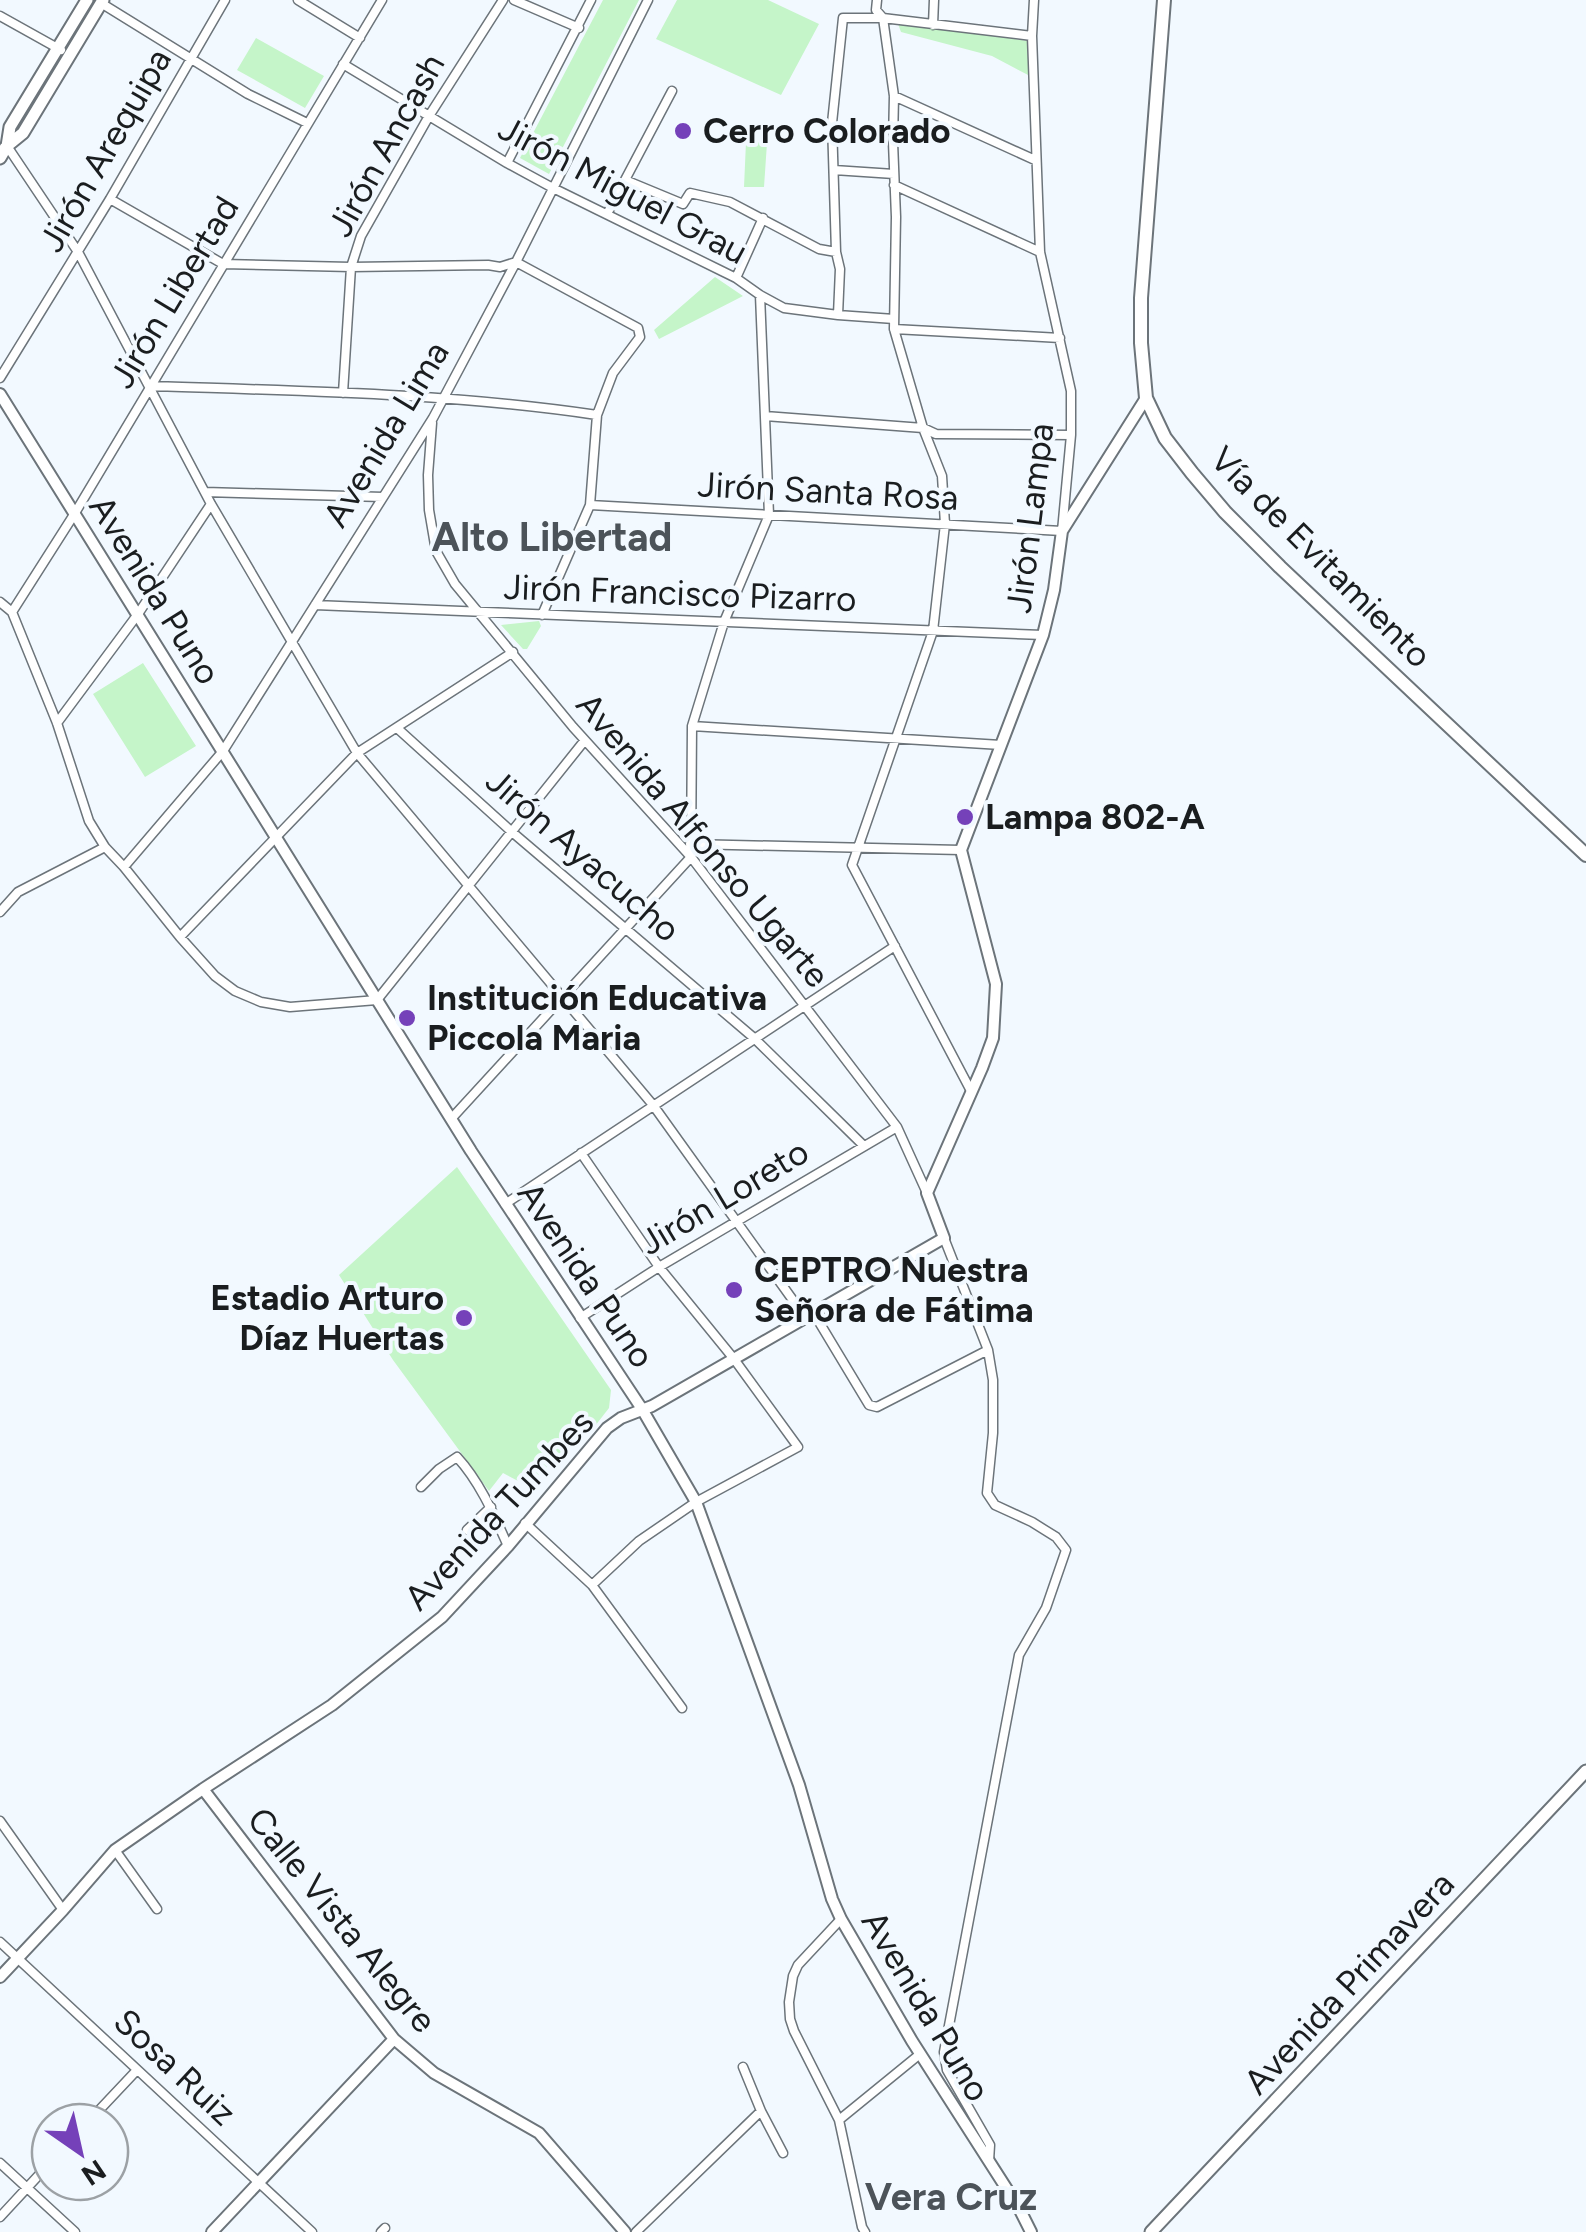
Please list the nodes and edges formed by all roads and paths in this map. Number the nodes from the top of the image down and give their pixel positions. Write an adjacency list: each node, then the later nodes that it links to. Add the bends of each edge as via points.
1 (225, 0): 20 (street, Jirón Arequipa)
2 (298, 0): 18 (street)
3 (382, 0): 18 (street, Jirón Libertad)
4 (502, 0): 24 (street, Jirón Ancash)
5 (514, 0): 16 (street)
6 (591, 0): 16 (street)
7 (648, 0): 34 (street, Avenida Lima)
8 (877, 0): 14 (street)
9 (934, 0): 15 (street)
10 (1034, 0): 17 (street, Jirón Lampa)
11 (1164, 0): 54 (highway, Vía de Evitamiento, via 1141,298)
12 (97, 1): 19 (main road); 20 (street)
13 (0, 16): 19 (street)
14 (883, 18): 15 (street); 23 (street); 30 (street, via 843,18)
15 (932, 25): 17 (street)
16 (578, 28): 29 (street)
17 (1032, 36): 28 (street, Jirón Lampa)
18 (360, 38): 21 (street, Jirón Libertad)
19 (64, 52): 26 (main road, via 23,134)
20 (191, 59): 25 (street); 35 (street, Jirón Arequipa)
21 (343, 64): 24 (street, Jirón Miguel Grau); 25 (street, Jirón Libertad)
22 (672, 91): 32 (street)
23 (894, 96): 28 (street); 31 (street)
24 (430, 116): 29 (street, Jirón Miguel Grau); 43 (street, Jirón Ancash, via 361,236)
25 (307, 123): 42 (street, Jirón Libertad)
26 (4, 147): 27 (main road); 38 (street)
27 (0, 158)
28 (1036, 160): 40 (street, Jirón Lampa)
29 (507, 163): 34 (street, Jirón Miguel Grau)
30 (834, 170): 31 (street); 39 (street)
31 (894, 174): 33 (street)
32 (624, 180): 36 (street); 37 (street, via 683,204 690,193)
33 (894, 185): 40 (street); 47 (street)
34 (552, 187): 36 (street, Jirón Miguel Grau); 41 (street, Avenida Lima)
35 (110, 199): 38 (street, Jirón Arequipa); 42 (street)
36 (606, 214): 44 (street, Jirón Miguel Grau)
37 (763, 218): 39 (street); 44 (street)
38 (78, 252): 49 (street, Jirón Arequipa); 50 (street)
39 (836, 252): 46 (street)
40 (1040, 252): 48 (street, Jirón Lampa)
41 (516, 262): 43 (street); 53 (street, Avenida Lima); 55 (street, via 638,328 640,337 613,372)
42 (223, 264): 43 (street); 50 (street, Jirón Libertad)
43 (351, 268): 51 (street, Jirón Ancash)
44 (736, 278): 45 (street, Jirón Miguel Grau)
45 (760, 295): 46 (street, Jirón Miguel Grau, via 784,308); 56 (street)
46 (838, 316): 47 (street, Jirón Miguel Grau)
47 (894, 324): 48 (street, Jirón Miguel Grau); 58 (street)
48 (1060, 338): 59 (street, Jirón Lampa, via 1071,390)
49 (0, 378)
50 (150, 386): 51 (street); 60 (street); 64 (street, Jirón Libertad)
51 (343, 393): 53 (street)
52 (0, 394): 64 (street, Avenida Puno)
53 (444, 398): 55 (street); 57 (street, Avenida Lima)
54 (1146, 398): 67 (street); 94 (highway, Vía de Evitamiento, via 1165,438 1225,512)
55 (597, 414): 63 (street)
56 (765, 416): 58 (street); 65 (street)
57 (433, 419): 61 (street, Avenida Lima); 71 (street, Avenida Alfonso Ugarte, via 428,475 436,551)
58 (923, 428): 59 (street, via 936,434); 66 (street, via 942,476)
59 (1071, 435): 67 (street, Jirón Lampa)
60 (205, 492): 61 (street); 62 (street)
61 (383, 497): 69 (street, Avenida Lima)
62 (211, 504): 72 (street); 77 (street)
63 (590, 506): 65 (street, Jirón Santa Rosa); 73 (street)
64 (75, 512): 70 (street, Jirón Libertad); 72 (street, Avenida Puno)
65 (769, 515): 66 (street, Jirón Santa Rosa); 74 (street)
66 (945, 524): 67 (street, Jirón Santa Rosa); 75 (street)
67 (1062, 530): 76 (street, Jirón Lampa)
68 (0, 602): 70 (street)
69 (315, 606): 71 (street, Jirón Francisco Pizarro); 77 (street, Avenida Lima)
70 (12, 612): 79 (street)
71 (477, 612): 73 (street, Jirón Francisco Pizarro); 78 (street, Avenida Alfonso Ugarte)
72 (138, 614): 79 (street); 85 (street, Avenida Puno)
73 (542, 615): 74 (street, Jirón Francisco Pizarro)
74 (724, 622): 75 (street, Jirón Francisco Pizarro); 80 (street)
75 (932, 630): 76 (street, Jirón Francisco Pizarro); 82 (street)
76 (1043, 635): 84 (street, Jirón Lampa)
77 (292, 643): 85 (street, Avenida Lima); 86 (street)
78 (513, 652): 81 (street); 83 (street, Avenida Alfonso Ugarte)
79 (57, 723): 91 (street)
80 (692, 726): 82 (street); 90 (street)
81 (397, 728): 86 (street); 87 (street, Jirón Ayacucho)
82 (895, 739): 84 (street); 92 (street)
83 (585, 740): 87 (street); 89 (street, Avenida Alfonso Ugarte)
84 (1001, 746): 93 (street, Jirón Lampa)
85 (223, 751): 88 (street, Avenida Puno); 96 (street, Avenida Lima)
86 (357, 753): 88 (street); 97 (street)
87 (512, 832): 97 (street); 99 (street, Jirón Ayacucho)
88 (276, 838): 100 (street); 103 (street, Avenida Puno)
89 (679, 843): 90 (street); 95 (street, Avenida Alfonso Ugarte)
90 (692, 844): 92 (street); 95 (street)
91 (105, 847): 96 (street); 98 (street, via 18,892)
92 (858, 848): 93 (street); 101 (street, via 852,865)
93 (960, 850): 106 (street, via 996,984 994,1038)
94 (1586, 854)
95 (692, 857): 99 (street); 104 (street, Avenida Alfonso Ugarte)
96 (124, 866): 100 (street)
97 (468, 886): 102 (street); 103 (street)
98 (0, 912)
99 (625, 929): 102 (street); 105 (street, Jirón Ayacucho)
100 (180, 937): 103 (street, via 215,976 261,1002 290,1007)
101 (895, 946): 104 (street); 106 (street)
102 (562, 998): 107 (street); 108 (street)
103 (377, 1000): 108 (street, Avenida Puno)
104 (805, 1004): 105 (street); 109 (street, Avenida Alfonso Ugarte)
105 (754, 1038): 107 (street); 110 (street, Jirón Ayacucho)
106 (970, 1091): 112 (street)
107 (653, 1105): 111 (street); 114 (street)
108 (451, 1119): 113 (street, Avenida Puno)
109 (897, 1126): 110 (street, Jirón Loreto); 112 (street, Avenida Alfonso Ugarte)
110 (864, 1146): 114 (street, Jirón Loreto)
111 (582, 1153): 113 (street); 116 (street)
112 (927, 1193): 115 (street, Avenida Alfonso Ugarte)
113 (505, 1204): 118 (street, Avenida Puno)
114 (736, 1221): 116 (street, Jirón Loreto); 117 (street)
115 (944, 1238): 117 (street, Avenida Tumbes); 119 (street, Avenida Alfonso Ugarte)
116 (660, 1267): 118 (street, Jirón Loreto); 120 (street)
117 (809, 1315): 119 (street, via 873,1407); 120 (street, Avenida Tumbes)
118 (580, 1318): 121 (street, Avenida Puno)
119 (988, 1350): 148 (street, Avenida Alfonso Ugarte, via 988,1493 995,1505 1056,1537 1066,1550 1046,1608 1019,1654 944,2052 947,2070 990,2145)
120 (734, 1359): 121 (street, Avenida Tumbes); 123 (street, via 798,1447)
121 (642, 1410): 123 (street, Avenida Puno); 125 (street, Avenida Tumbes, via 607,1428)
122 (421, 1487): 124 (street, via 457,1457)
123 (696, 1502): 128 (street); 136 (street, Avenida Puno)
124 (491, 1507): 126 (street); 127 (street)
125 (526, 1523): 127 (street, Avenida Tumbes); 128 (street)
126 (468, 1530)
127 (508, 1546): 131 (street, Avenida Tumbes, via 428,1630 332,1705)
128 (592, 1584): 129 (street)
129 (682, 1708)
130 (1586, 1771): 161 (main road, Avenida Primavera)
131 (202, 1789): 133 (street, Avenida Tumbes); 140 (street, Calle Vista Alegre)
132 (0, 1821): 134 (street)
133 (114, 1850): 134 (street, Avenida Tumbes); 135 (street)
134 (63, 1910): 138 (street, Avenida Tumbes)
135 (157, 1910)
136 (841, 1919): 141 (street, Avenida Puno); 146 (street, via 798,1965 790,1989 794,2032)
137 (0, 1942): 138 (street, Sosa Ruiz)
138 (18, 1958): 139 (street, Avenida Tumbes); 143 (street, Sosa Ruiz)
139 (0, 1977)
140 (394, 2039): 150 (street); 158 (street, Calle Vista Alegre, via 434,2073 539,2133)
141 (920, 2054): 146 (street); 148 (street, Avenida Puno)
142 (743, 2068): 145 (street)
143 (137, 2070): 144 (street); 150 (street, Sosa Ruiz)
144 (107, 2102)
145 (761, 2112): 147 (street); 159 (street)
146 (839, 2120): 154 (street)
147 (783, 2153)
148 (989, 2161): 160 (street, Avenida Puno)
149 (0, 2162): 152 (street)
150 (258, 2183): 156 (street); 157 (street, Sosa Ruiz)
151 (30, 2185): 152 (street)
152 (27, 2188): 153 (street); 155 (street)
153 (0, 2217)
154 (862, 2230)
155 (75, 2232)
156 (212, 2232)
157 (312, 2232)
158 (626, 2232)
159 (636, 2232)
160 (1031, 2232)
161 (1151, 2232)

